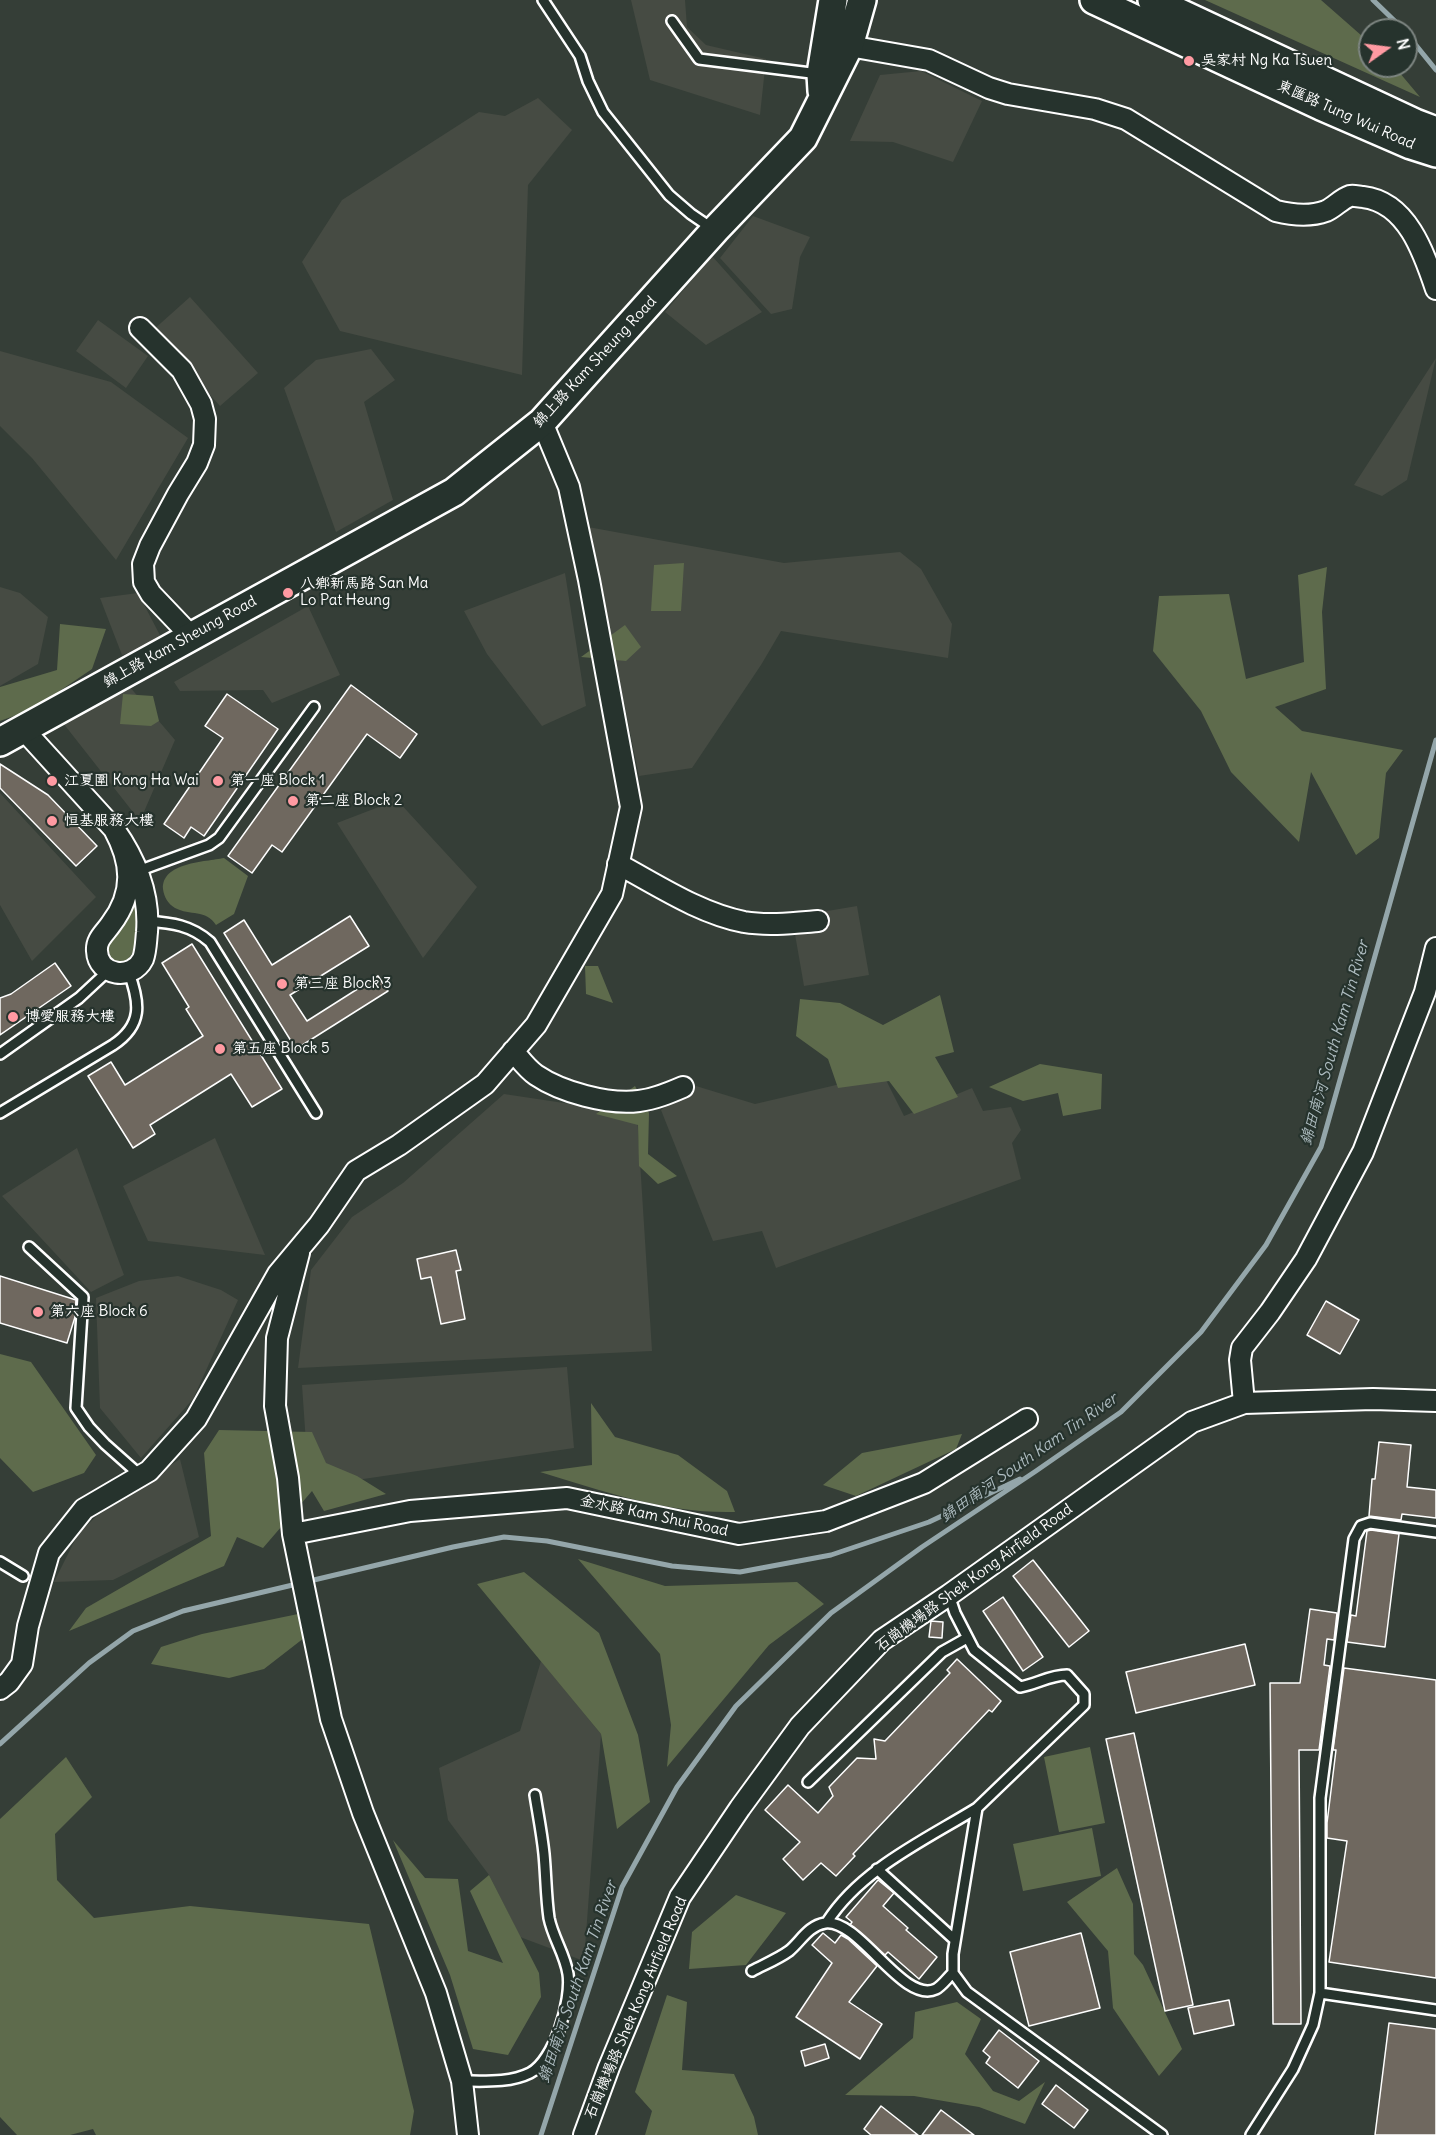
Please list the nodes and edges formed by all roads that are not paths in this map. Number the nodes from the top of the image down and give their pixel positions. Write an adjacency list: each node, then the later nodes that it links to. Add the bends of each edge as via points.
1 (543, 0): 10 (lane, via 580,57 603,112 669,195)
2 (832, 0): 8 (main road, 錦上路 Kam Sheung Road)
3 (862, 0): 7 (main road, 錦上路 Kam Sheung Road)
4 (1094, 0): 9 (main road, 東匯路 Tung Wui Road, via 1321,106)
5 (1152, 0): 9 (main road, 東匯路 Tung Wui Road)
6 (672, 21): 8 (lane, via 699,59)
7 (849, 46): 8 (main road, 錦上路 Kam Sheung Road); 11 (street, via 929,60 1008,94 1095,109 1126,119 1276,211 1309,214 1327,210 1351,195 1372,198 1389,206 1410,229)
8 (822, 86): 10 (main road, 錦上路 Kam Sheung Road, via 803,138)
9 (1424, 138)
10 (715, 231): 13 (main road, 錦上路 Kam Sheung Road)
11 (1436, 289)
12 (140, 328): 14 (street, via 182,370 206,419 204,445 197,463 143,564 144,582 151,594)
13 (542, 423): 14 (main road, 錦上路 Kam Sheung Road, via 454,492); 18 (street, via 569,487 631,807)
14 (190, 636): 16 (main road, 錦上路 Kam Sheung Road)
15 (314, 707): 19 (lane, via 219,838)
16 (12, 735): 17 (street)
17 (114, 829): 19 (street); 23 (street, via 125,850 129,871 121,906 97,942 96,953)
18 (618, 864): 21 (street, via 715,914 746,922); 25 (street, via 612,894 536,1025)
19 (138, 871): 20 (street)
20 (147, 921): 24 (street, via 143,958); 29 (lane, via 182,925 210,942)
21 (818, 921)
22 (1436, 948): 33 (street, via 1425,992 1363,1152 1306,1259 1242,1348)
23 (108, 971): 24 (street); 26 (lane, via 79,998)
24 (129, 973): 28 (lane, via 137,1008 128,1034)
25 (513, 1051): 27 (street, via 534,1074 558,1088 609,1101 638,1101); 31 (street, via 485,1084 356,1172)
26 (0, 1054)
27 (683, 1087)
28 (0, 1113)
29 (316, 1113)
30 (29, 1247): 35 (lane, via 83,1297 76,1408 105,1444)
31 (300, 1247): 35 (street, via 278,1274 196,1419); 37 (street, via 277,1338 275,1406)
32 (1436, 1401): 33 (street, 石崗機場路 Shek Kong Airfield Road)
33 (1244, 1403): 40 (street, 石崗機場路 Shek Kong Airfield Road, via 1192,1422)
34 (1027, 1419): 37 (street, 金水路 Kam Shui Road, via 924,1483 826,1521 739,1534 567,1498 410,1512)
35 (141, 1476): 42 (street, via 84,1509 50,1553 28,1626 22,1664)
36 (1436, 1532): 51 (lane, via 1370,1523 1361,1526 1354,1539 1320,1798)
37 (293, 1534): 53 (street, via 331,1719 363,1813 436,1993)
38 (0, 1562): 39 (lane)
39 (23, 1576)
40 (949, 1595): 41 (lane); 55 (street, 石崗機場路 Shek Kong Airfield Road, via 882,1640 800,1726 740,1808 680,1898)
41 (967, 1638): 43 (lane, via 942,1652); 45 (lane, via 974,1650 1020,1687 1054,1675 1067,1676 1084,1694 1084,1705)
42 (5, 1686)
43 (808, 1782)
44 (535, 1795): 53 (lane, via 549,1918 568,1974 565,2011 556,2038 532,2073 514,2079)
45 (977, 1808): 46 (lane); 48 (lane)
46 (877, 1869): 47 (lane); 48 (lane)
47 (826, 1922): 49 (lane, via 812,1927 788,1952); 50 (lane, via 845,1928 908,1985 937,1989)
48 (955, 1940): 50 (lane)
49 (752, 1971)
50 (953, 1973): 56 (lane, via 967,1992)
51 (1320, 1993): 52 (lane); 57 (lane, via 1313,2025 1293,2069)
52 (1436, 2010)
53 (462, 2082): 54 (street)
54 (468, 2135)
55 (584, 2135)
56 (1162, 2135)
57 (1251, 2135)

